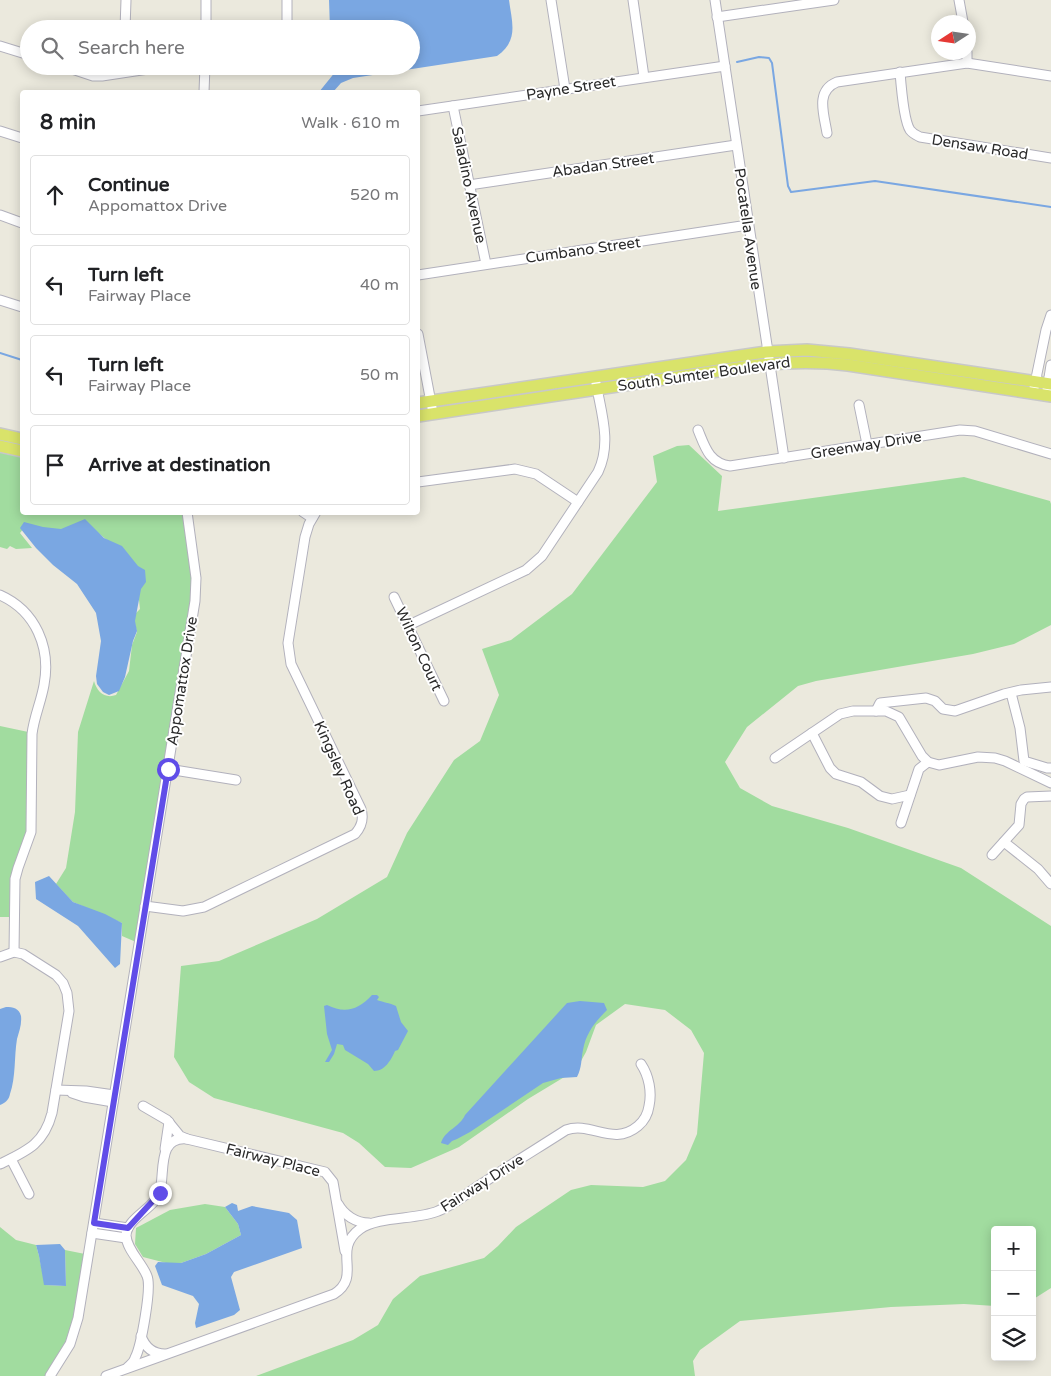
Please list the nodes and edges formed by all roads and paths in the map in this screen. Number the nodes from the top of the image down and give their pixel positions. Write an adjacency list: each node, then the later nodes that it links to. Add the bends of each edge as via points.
1 (126, 0): 12 (street)
2 (206, 0): 13 (street)
3 (287, 0): 14 (street)
4 (551, 0): 23 (street)
5 (633, 0): 22 (street)
6 (714, 0): 11 (street, Pocatella Avenue)
7 (834, 0): 9 (street)
8 (959, 0): 10 (street)
9 (797, 3): 11 (street)
10 (961, 15)
11 (717, 17): 18 (street, Pocatella Avenue)
12 (126, 20)
13 (206, 20)
14 (286, 20)
15 (0, 46): 16 (street)
16 (20, 52)
17 (967, 63): 19 (street); 21 (street)
18 (724, 66): 22 (street, Payne Street); 30 (street, Pocatella Avenue)
19 (900, 72): 28 (street, via 836,82 827,88 822,100); 31 (street, Densaw Road, via 908,123 915,135)
20 (205, 75): 24 (street)
21 (1051, 76)
22 (644, 77): 23 (street, Payne Street)
23 (565, 89): 25 (street, Payne Street)
24 (204, 90)
25 (452, 106): 26 (street, Payne Street); 32 (street, Saladino Avenue)
26 (420, 111)
27 (0, 131): 29 (street)
28 (827, 133)
29 (20, 137)
30 (736, 146): 32 (street, Abadan Street); 35 (street, Pocatella Avenue)
31 (1051, 158)
32 (469, 185): 36 (street, Saladino Avenue)
33 (0, 215): 34 (street)
34 (20, 221)
35 (748, 225): 36 (street, Cumbano Street); 42 (street, Pocatella Avenue)
36 (486, 264): 37 (street, Cumbano Street)
37 (420, 275)
38 (0, 300): 39 (street)
39 (20, 306)
40 (1051, 315): 45 (street)
41 (420, 344): 49 (street)
42 (767, 358): 44 (main road, South Sumter Boulevard); 45 (main road, South Sumter Boulevard, via 807,350 842,353); 58 (street, Pocatella Avenue)
43 (1051, 365): 46 (street)
44 (596, 383): 49 (main road, South Sumter Boulevard); 60 (street, via 606,438 605,453 598,472)
45 (1034, 387): 46 (main road, South Sumter Boulevard)
46 (1049, 390)
47 (420, 404): 49 (main road, South Sumter Boulevard)
48 (859, 405): 54 (street)
49 (432, 407): 50 (main road, South Sumter Boulevard)
50 (420, 415)
51 (698, 430): 58 (street, Greenway Drive, via 708,454 724,465)
52 (0, 434): 53 (main road)
53 (20, 439)
54 (867, 444): 57 (street, Greenway Drive, via 964,430); 58 (street, Greenway Drive)
55 (0, 446): 56 (main road)
56 (20, 451)
57 (1051, 454)
58 (784, 458)
59 (420, 482): 60 (street, via 514,469 536,474)
60 (578, 502): 65 (street, via 533,566)
61 (187, 515): 75 (street, Appomattox Drive, via 196,589)
62 (314, 515): 85 (street, Kingsley Road, via 305,537 289,654 361,809 361,826 355,834 204,907 183,911)
63 (0, 595): 86 (street, via 16,604 32,621 46,656 44,685 32,734 31,832 16,879)
64 (394, 597): 65 (street, Wilton Court)
65 (407, 626): 68 (street, Wilton Court)
66 (1051, 688): 67 (street)
67 (1011, 693): 69 (street, via 955,711 922,698 880,703); 73 (street, via 1024,761)
68 (444, 702)
69 (876, 712): 70 (street, via 840,714); 72 (street, via 890,712 899,717)
70 (812, 733): 71 (street); 79 (street, via 836,774 861,782 880,796 892,799)
71 (775, 758)
72 (928, 762): 76 (street, via 939,765 978,757 994,758); 79 (street, via 919,769)
73 (1041, 766): 74 (street); 76 (street)
74 (1051, 768)
75 (168, 769): 77 (street); 85 (street, Appomattox Drive)
76 (1039, 779): 78 (street)
77 (236, 780)
78 (1051, 784): 80 (street)
79 (910, 795): 81 (street)
80 (1050, 796): 82 (street, via 1024,799 1019,825)
81 (901, 823)
82 (1004, 842): 83 (street); 84 (street, via 1038,869)
83 (992, 855)
84 (1051, 884)
85 (146, 906): 90 (street, Appomattox Drive)
86 (14, 952): 87 (street); 89 (street, via 27,956 53,973 67,993 69,1012)
87 (0, 957)
88 (641, 1064): 99 (street, Fairway Drive, via 648,1082 650,1105 644,1120 632,1130 616,1135 580,1128 566,1130 439,1211)
89 (56, 1090): 90 (street, via 84,1097); 95 (street, via 50,1121 42,1137 30,1149)
90 (114, 1099): 100 (street, Appomattox Drive)
91 (144, 1106): 92 (street)
92 (169, 1122): 93 (street, via 180,1136); 94 (street)
93 (187, 1139): 94 (street, via 173,1141); 98 (street, Fairway Place, via 322,1170 331,1178)
94 (165, 1152): 101 (street, via 159,1195)
95 (11, 1158): 96 (street); 97 (street)
96 (0, 1164)
97 (29, 1194)
98 (335, 1196): 99 (street, via 346,1214 360,1222); 102 (street, Fairway Place)
99 (372, 1223): 102 (street, Fairway Drive, via 351,1239)
100 (93, 1228): 101 (street); 106 (street, Appomattox Drive, via 75,1330)
101 (127, 1233): 103 (street, via 148,1279)
102 (346, 1262): 104 (street, Fairway Drive, via 347,1281 334,1294)
103 (142, 1336): 104 (street, via 151,1350); 105 (street, via 136,1358)
104 (168, 1354): 105 (street, Fairway Drive)
105 (122, 1370): 107 (street, Fairway Drive)
106 (50, 1376)
107 (106, 1376)

